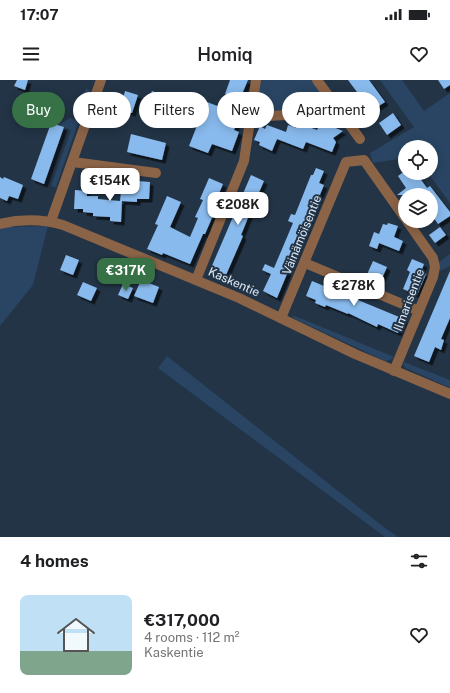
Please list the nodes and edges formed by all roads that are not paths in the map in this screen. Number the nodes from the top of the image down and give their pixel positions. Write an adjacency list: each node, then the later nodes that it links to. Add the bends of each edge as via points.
1 (101, 80): 9 (street)
2 (256, 80): 4 (street)
3 (318, 80): 5 (street)
4 (254, 92)
5 (326, 92)
6 (248, 128): 16 (street, via 244,161)
7 (352, 128): 8 (street)
8 (360, 139)
9 (73, 162): 10 (street); 12 (street)
10 (156, 173)
11 (398, 208): 15 (street, Väinämöisentie, via 364,160 346,162)
12 (51, 222): 13 (street, Kaskentie, via 32,220); 16 (street, Kaskentie)
13 (0, 224)
14 (412, 228): 17 (street, Ilmarisentie, via 433,258 435,268)
15 (305, 263): 17 (street); 18 (street, Väinämöisentie)
16 (196, 280): 18 (street, Kaskentie)
17 (419, 311): 19 (street, Ilmarisentie)
18 (281, 318): 19 (street, Kaskentie)
19 (394, 371): 20 (street, Kaskentie)
20 (450, 394)

